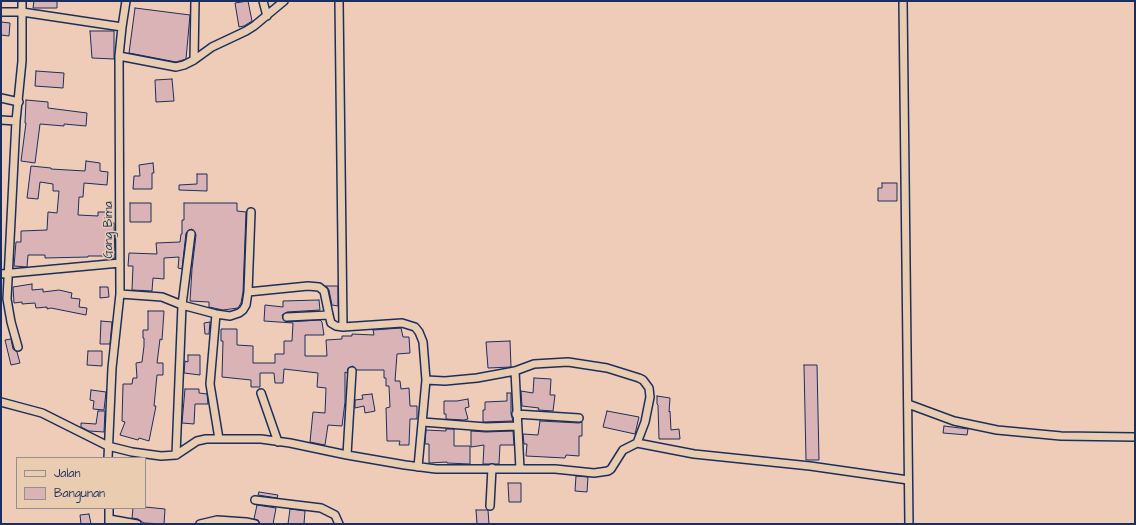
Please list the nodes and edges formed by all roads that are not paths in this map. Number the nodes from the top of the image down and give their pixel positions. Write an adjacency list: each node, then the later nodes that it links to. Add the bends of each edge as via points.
1 (22, 1): 9 (street)
2 (126, 1): 11 (street, Gang Bima)
3 (195, 1): 13 (street)
4 (263, 1): 10 (street)
5 (284, 1): 10 (street)
6 (339, 1): 28 (street)
7 (903, 1): 35 (street)
8 (1, 12): 9 (street)
9 (22, 12): 11 (street); 15 (street, via 22,61)
10 (267, 16): 13 (street, via 246,32 212,47)
11 (122, 27): 12 (street, Gang Bima)
12 (119, 56): 13 (street, via 176,67); 20 (street, Gang Bima)
13 (194, 60)
14 (1, 98): 15 (street)
15 (18, 102): 17 (street)
16 (1, 120): 17 (street)
17 (16, 121): 21 (street)
18 (251, 212): 22 (street)
19 (191, 234): 24 (street)
20 (120, 263): 21 (street); 23 (street, Gang Bima)
21 (4, 274): 29 (street, via 11,322)
22 (248, 292): 25 (street, via 244,310 230,316); 26 (street, via 319,287 324,291)
23 (120, 294): 24 (street, via 162,297); 44 (street, Gang Bima, via 112,368)
24 (182, 305): 25 (street); 45 (street)
25 (216, 314): 41 (street, via 210,384)
26 (328, 315): 27 (street); 28 (street, via 332,324)
27 (287, 317)
28 (343, 327): 32 (street, via 402,323 415,327 423,342)
29 (18, 347)
30 (352, 371): 46 (street)
31 (515, 371): 32 (street, via 477,378); 36 (street); 43 (street, via 534,364 568,362 607,368 643,380 649,388 650,397)
32 (426, 380): 38 (street)
33 (261, 392): 42 (street)
34 (1, 402): 44 (street, via 42,413)
35 (908, 404): 40 (street, via 954,421 997,430 1061,436); 51 (street)
36 (516, 414): 37 (street); 39 (street)
37 (579, 418)
38 (423, 422): 39 (street, via 486,427); 48 (street)
39 (517, 426): 50 (street)
40 (1135, 437)
41 (219, 440): 42 (street, via 261,438); 45 (street, via 197,441)
42 (278, 442): 46 (street)
43 (637, 443): 50 (street, via 623,450 608,471 594,473 555,468); 51 (street, via 694,454 810,466)
44 (108, 446): 45 (street, via 161,456); 47 (street, Gang Bima)
45 (176, 455)
46 (347, 455): 48 (street)
47 (108, 457)
48 (418, 467): 49 (street)
49 (492, 468): 50 (street); 53 (street)
50 (520, 469)
51 (908, 480): 60 (street)
52 (255, 500): 59 (street, via 321,508 335,515)
53 (490, 506)
54 (109, 509): 55 (street)
55 (109, 522): 56 (street)
56 (137, 524)
57 (200, 524): 58 (street, via 217,520)
58 (255, 524)
59 (339, 524)
60 (909, 524)

